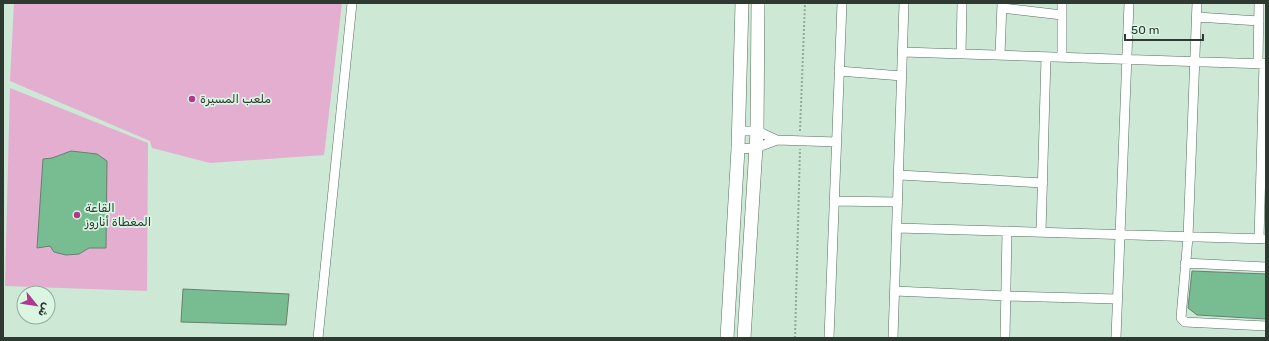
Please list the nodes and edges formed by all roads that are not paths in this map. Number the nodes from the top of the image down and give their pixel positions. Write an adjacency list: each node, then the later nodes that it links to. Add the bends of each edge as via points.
1 (352, 3): 47 (street)
2 (742, 3): 25 (main road)
3 (758, 3): 26 (main road)
4 (842, 3): 23 (street)
5 (904, 3): 15 (street)
6 (962, 3): 16 (street)
7 (1062, 3): 12 (street)
8 (1129, 3): 20 (street)
9 (1197, 3): 13 (street)
10 (1259, 3): 14 (street)
11 (1002, 5): 12 (street); 17 (street)
12 (1062, 15): 19 (street)
13 (1197, 17): 14 (street); 21 (street)
14 (1260, 21): 22 (street)
15 (903, 52): 16 (street); 24 (street)
16 (961, 54): 17 (street)
17 (1000, 55): 18 (street)
18 (1046, 57): 19 (street); 32 (street)
19 (1062, 57): 20 (street)
20 (1126, 59): 21 (street); 38 (street)
21 (1195, 61): 22 (street); 39 (street)
22 (1263, 63): 40 (street)
23 (839, 72): 24 (street); 28 (street)
24 (902, 76): 31 (street)
25 (738, 131): 26 (street); 30 (main road)
26 (757, 131): 27 (street); 29 (main road)
27 (777, 140): 28 (street); 29 (street)
28 (837, 142): 33 (street)
29 (756, 148): 30 (street); 49 (main road)
30 (738, 149): 48 (main road)
31 (899, 175): 32 (street); 34 (street)
32 (1043, 183): 37 (street)
33 (834, 201): 34 (street); 50 (street)
34 (898, 202): 35 (street)
35 (897, 228): 36 (street); 43 (street)
36 (1007, 231): 37 (street); 44 (street)
37 (1041, 232): 38 (street)
38 (1120, 235): 39 (street); 45 (street)
39 (1188, 237): 40 (street); 41 (street)
40 (1262, 239)
41 (1185, 263): 42 (street); 46 (street, via 1181,318 1183,321)
42 (1266, 267)
43 (895, 291): 44 (street); 51 (street)
44 (1006, 296): 45 (street); 52 (street)
45 (1117, 299): 53 (street)
46 (1266, 326)
47 (318, 338)
48 (727, 338)
49 (744, 338)
50 (829, 338)
51 (893, 338)
52 (1005, 338)
53 (1116, 338)

